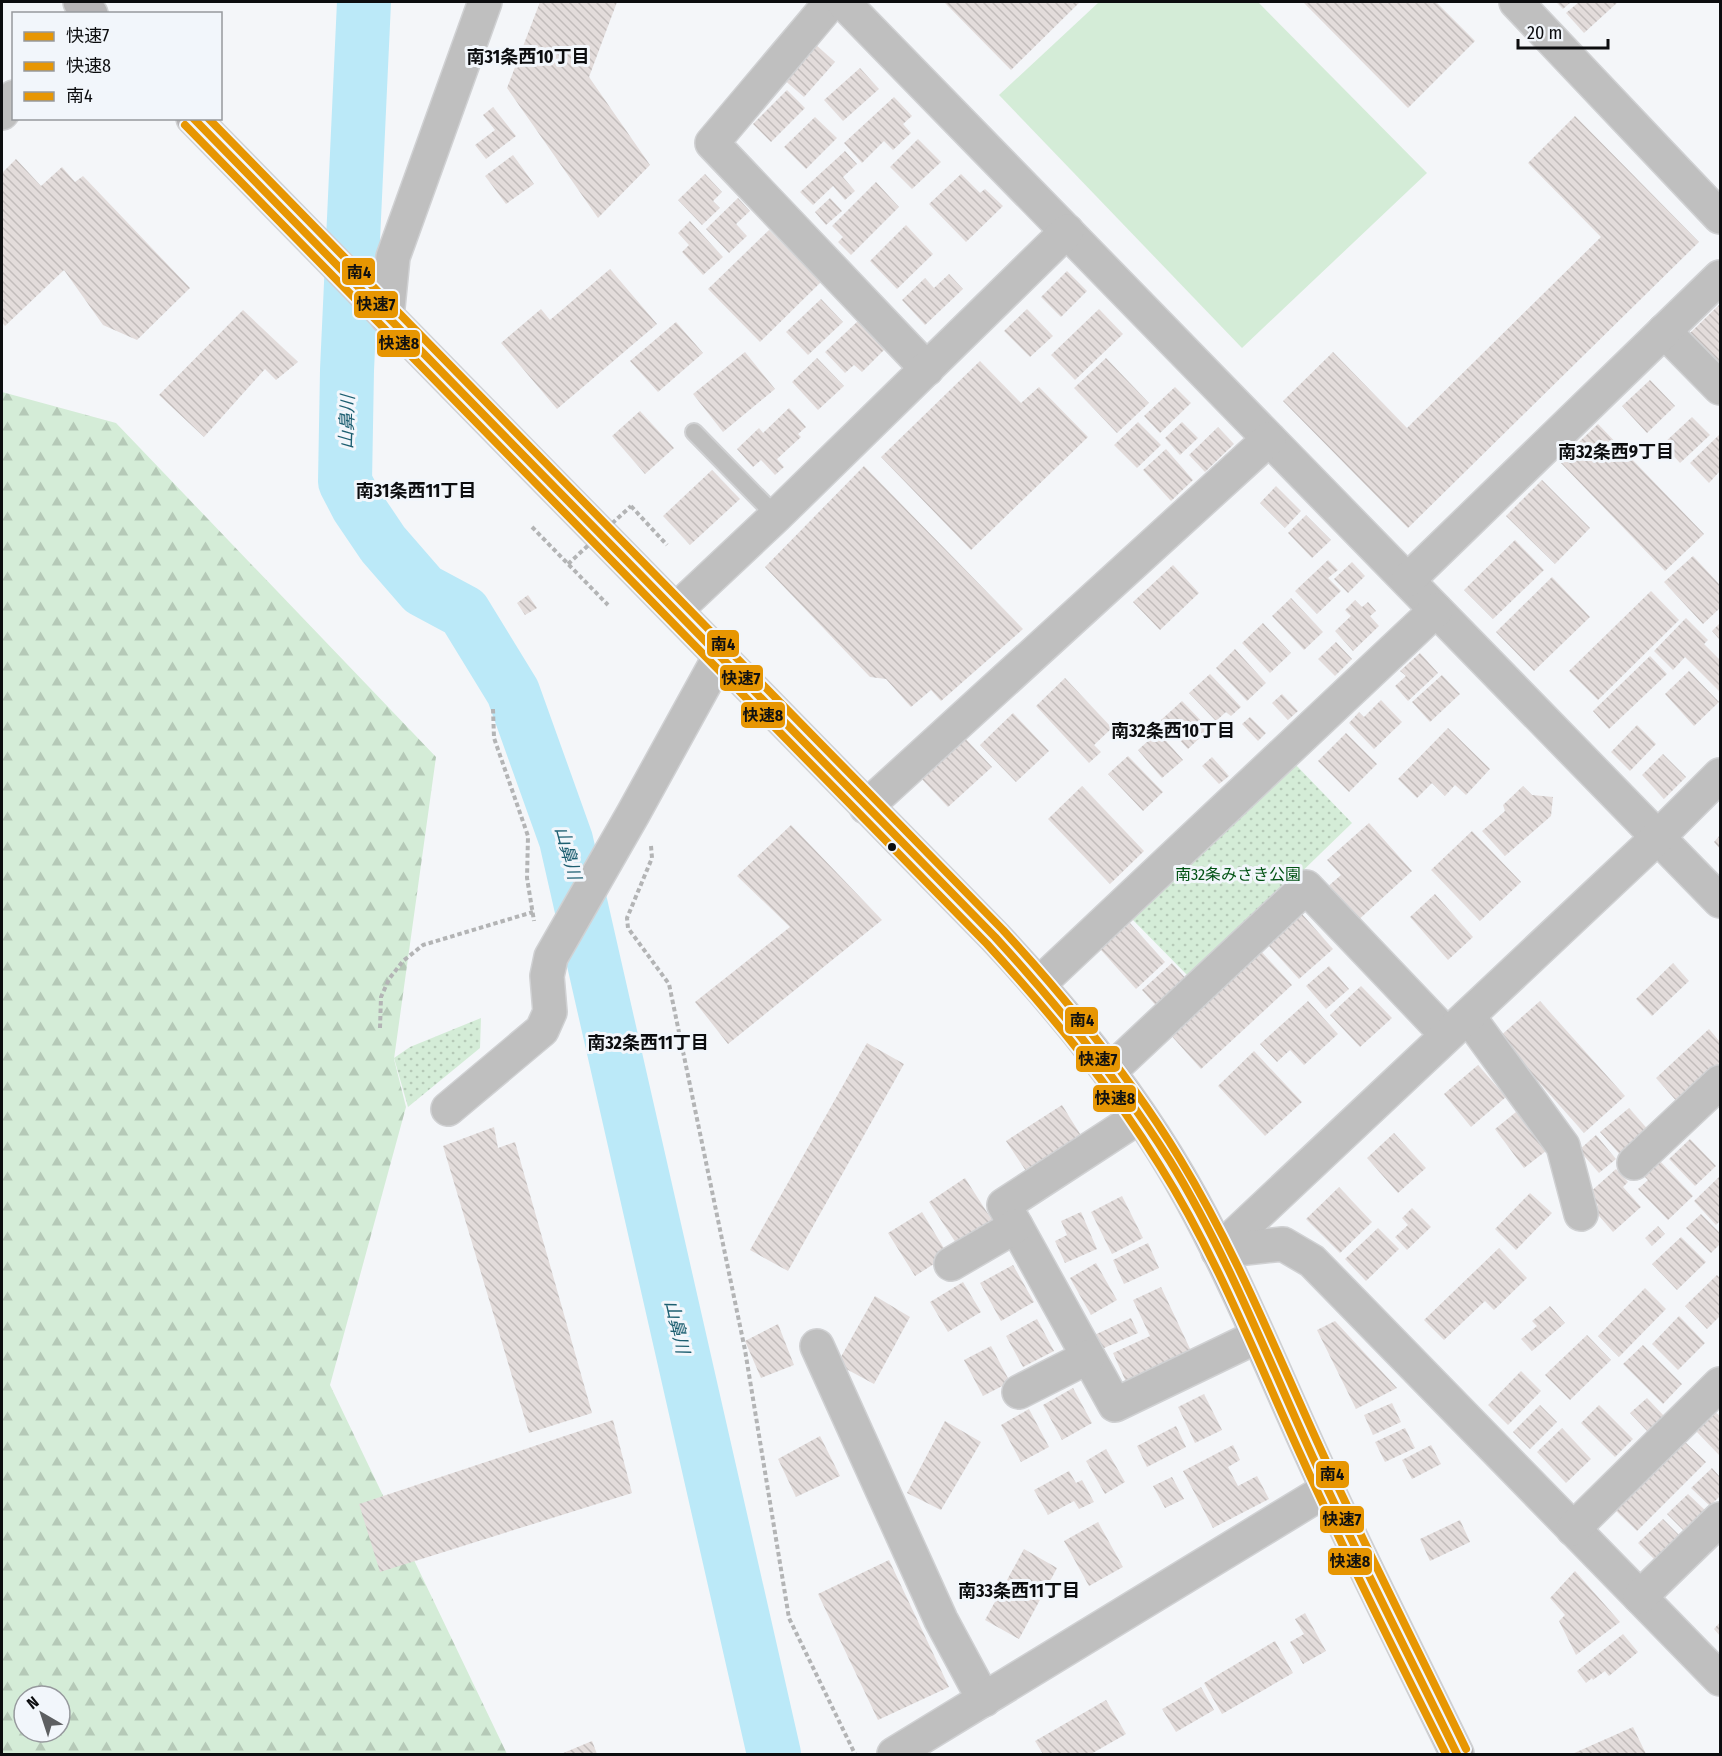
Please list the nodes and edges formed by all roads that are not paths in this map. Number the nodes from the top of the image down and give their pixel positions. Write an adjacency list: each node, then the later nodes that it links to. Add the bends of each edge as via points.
1 (485, 2): 11 (street, via 393,256)
2 (831, 2): 13 (street, via 712,143)
3 (843, 2): 9 (street)
4 (1516, 2): 8 (street)
5 (12, 100): 6 (street)
6 (2, 113)
7 (195, 120): 11 (highway)
8 (1720, 217)
9 (1068, 231): 13 (street); 16 (street)
10 (1720, 277): 12 (street)
11 (382, 312): 19 (highway)
12 (1664, 331): 14 (street); 18 (street)
13 (927, 369): 17 (street)
14 (1720, 388)
15 (694, 432): 17 (lane)
16 (1269, 439): 18 (street); 23 (street)
17 (776, 516): 19 (street)
18 (1408, 580): 20 (street)
19 (676, 610): 21 (highway)
20 (1436, 610): 24 (street); 26 (street)
21 (720, 656): 23 (highway); 30 (street, via 641,827 551,931 547,976 550,1012 542,1030)
22 (1720, 775): 24 (street)
23 (866, 807): 26 (highway)
24 (1658, 837): 25 (street); 27 (street)
25 (1720, 901)
26 (1039, 984): 28 (highway)
27 (1458, 1026): 28 (street, via 1306,887); 33 (street, via 1563,1146); 35 (street)
28 (1109, 1072): 31 (highway)
29 (1720, 1082): 32 (street)
30 (448, 1109)
31 (1139, 1117): 34 (street, via 1005,1205); 35 (highway, via 1170,1161)
32 (1634, 1162)
33 (1581, 1214)
34 (1016, 1226): 36 (street); 39 (street)
35 (1218, 1251): 37 (highway); 44 (street, via 1283,1244 1312,1261)
36 (951, 1264)
37 (1258, 1336): 39 (street, via 1115,1406); 42 (highway)
38 (818, 1346): 47 (street, via 941,1620)
39 (1088, 1357): 41 (street)
40 (1720, 1384): 44 (street)
41 (1019, 1392)
42 (1328, 1489): 47 (street); 49 (highway)
43 (1720, 1519): 45 (street)
44 (1573, 1529): 45 (street)
45 (1640, 1597): 46 (street)
46 (1720, 1679)
47 (984, 1700): 48 (street)
48 (894, 1755)
49 (1457, 1755)

